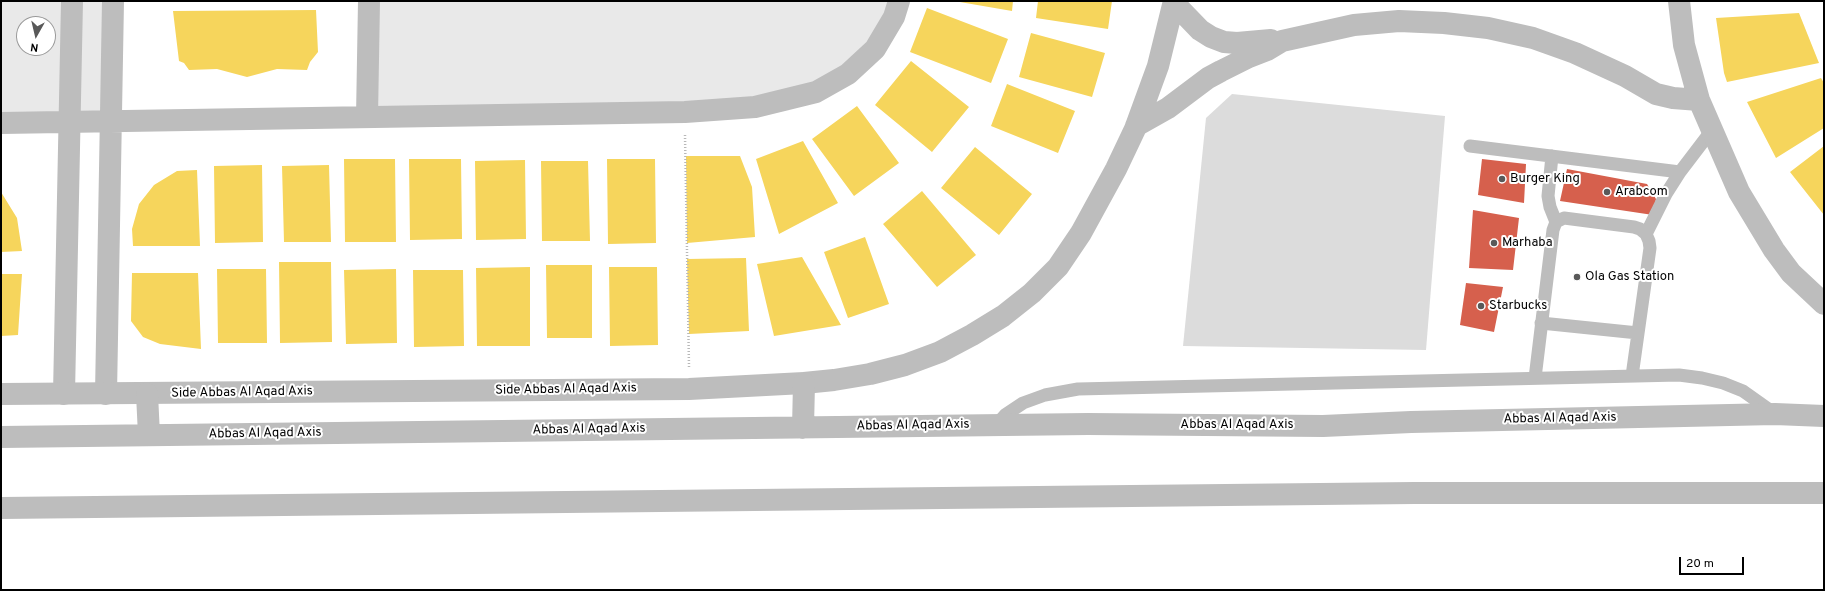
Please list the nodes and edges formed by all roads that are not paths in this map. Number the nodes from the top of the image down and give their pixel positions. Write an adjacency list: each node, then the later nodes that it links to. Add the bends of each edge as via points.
1 (72, 1): 11 (street)
2 (113, 1): 10 (street)
3 (369, 1): 9 (street)
4 (900, 1): 9 (street, via 894,17 875,48 848,74 816,92 755,107 685,112)
5 (1679, 1): 8 (street, via 1684,45)
6 (1174, 2): 7 (street, via 1200,30 1224,42); 13 (street, Side Abbas Al Aqad Axis, via 1158,66)
7 (1282, 41): 8 (street, via 1354,24 1399,21 1488,28 1532,38 1575,53 1625,76 1656,94); 13 (street, via 1221,70 1168,108)
8 (1699, 100): 14 (street)
9 (367, 117): 10 (street)
10 (111, 121): 11 (street); 28 (street)
11 (69, 122): 12 (street); 27 (street)
12 (1, 123)
13 (1136, 126): 25 (street, Side Abbas Al Aqad Axis, via 1081,233 1058,267 1032,293 1003,316 940,352 905,365 870,374)
14 (1712, 130): 17 (lane); 20 (street, via 1739,192 1774,250 1791,273)
15 (1470, 146): 16 (lane)
16 (1552, 156): 17 (lane); 18 (lane, via 1548,196)
17 (1680, 172): 19 (lane)
18 (1556, 222): 19 (lane, via 1564,218 1634,227); 21 (lane)
19 (1646, 234): 22 (lane, via 1650,248)
20 (1824, 304)
21 (1542, 323): 22 (lane); 24 (lane)
22 (1638, 333): 23 (lane)
23 (1632, 376): 24 (lane); 30 (lane, via 1679,375 1723,383 1743,391)
24 (1535, 378): 32 (lane, via 1078,389 1045,395 1023,403 1005,415)
25 (804, 383): 29 (street, Side Abbas Al Aqad Axis, via 689,389); 33 (street)
26 (1, 394): 27 (street, Side Abbas Al Aqad Axis)
27 (64, 394): 28 (street, Side Abbas Al Aqad Axis)
28 (106, 394): 29 (street, Side Abbas Al Aqad Axis)
29 (148, 394): 34 (street)
30 (1775, 414): 31 (street, Abbas Al Aqad Axis); 32 (street, Abbas Al Aqad Axis, via 1323,426)
31 (1824, 416)
32 (996, 425): 33 (street, Abbas Al Aqad Axis)
33 (803, 428): 34 (street, Abbas Al Aqad Axis)
34 (149, 435): 35 (street, Abbas Al Aqad Axis)
35 (1, 436)
36 (1824, 493): 37 (street, via 1414,493)
37 (1, 508)

